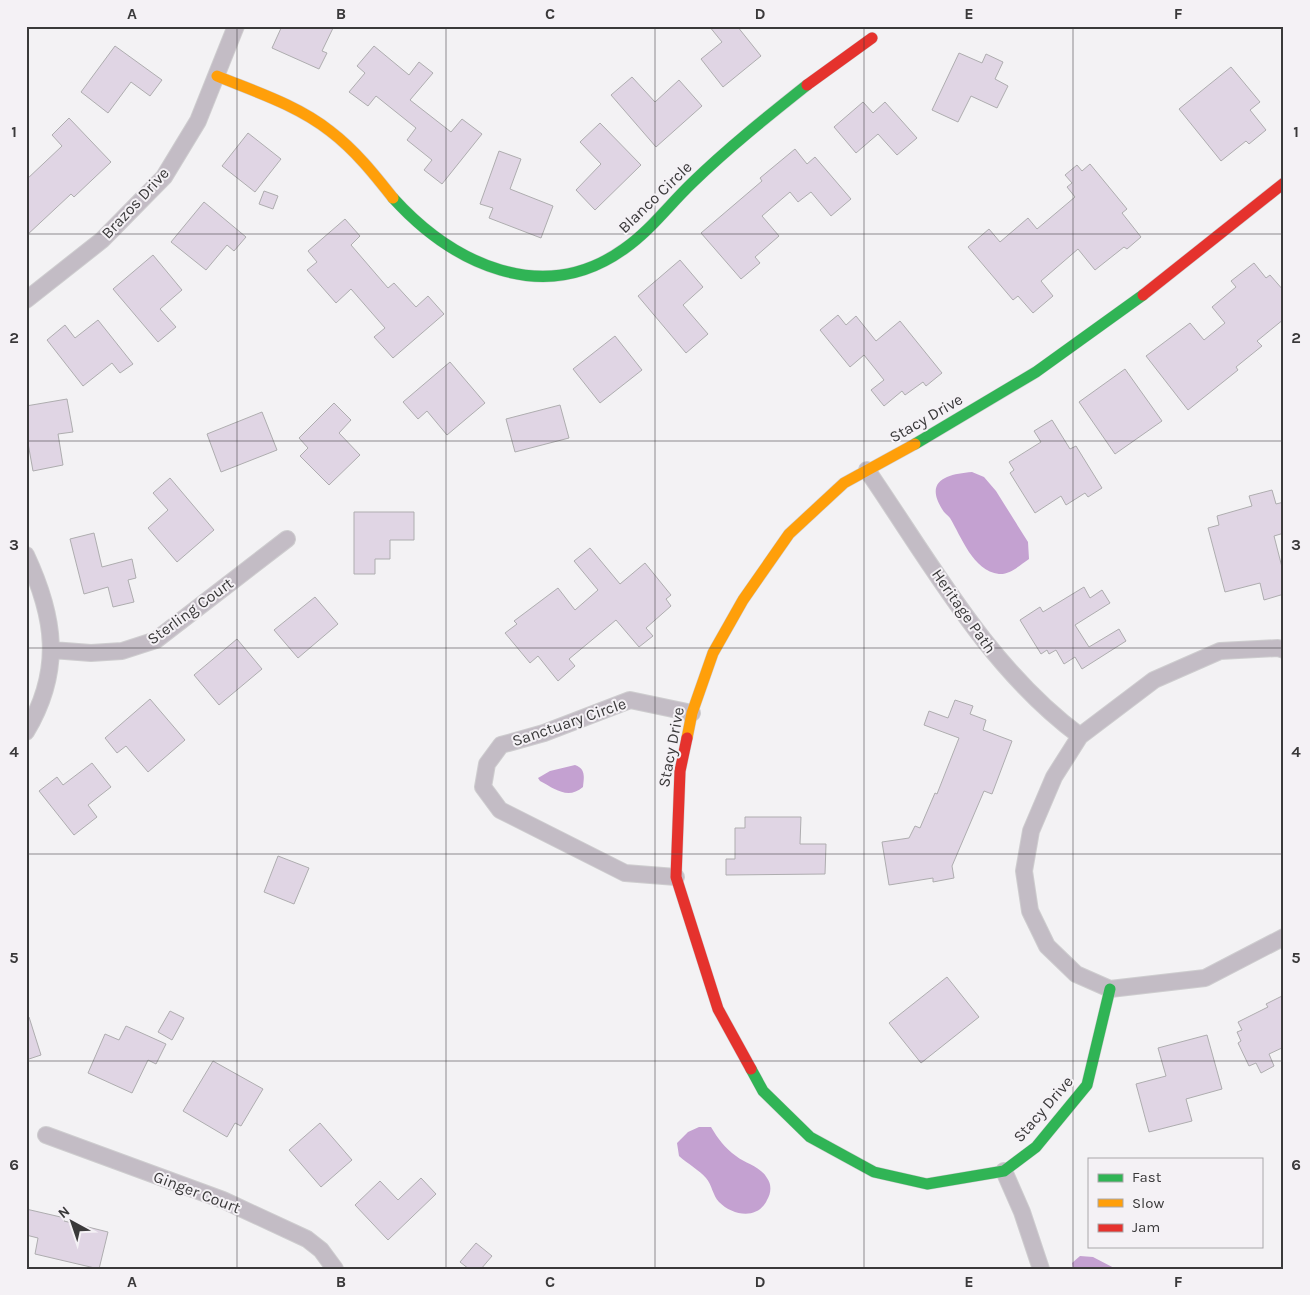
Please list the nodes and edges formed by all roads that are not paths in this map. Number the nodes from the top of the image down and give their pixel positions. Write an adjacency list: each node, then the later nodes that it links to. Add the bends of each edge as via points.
1 (236, 26): 3 (street, Brazos Drive)
2 (872, 38): 3 (street, Blanco Circle, via 793,95 696,180 622,251 571,274 549,277 501,272 469,258 432,235 409,215 331,131 283,102)
3 (218, 76): 5 (street, Brazos Drive, via 198,121 164,178 102,240)
4 (1284, 183): 6 (street, Stacy Drive, via 1118,314 1036,372)
5 (26, 300)
6 (867, 470): 11 (street, Stacy Drive, via 844,483 789,534 743,600 713,653); 13 (street, Heritage Path, via 990,649 1052,715)
7 (287, 539): 9 (street, Sterling Court, via 156,640 122,652)
8 (26, 554): 9 (street, via 41,587 51,629)
9 (52, 650): 12 (street, via 38,712)
10 (1284, 650): 13 (street, via 1220,651 1154,680)
11 (692, 713): 14 (street, Stacy Drive, via 680,771); 14 (street, Sanctuary Circle, via 630,700 544,733 501,745 487,764 483,788 500,810 625,873)
12 (26, 732)
13 (1080, 736): 16 (street, via 1054,777 1031,831 1024,870 1030,911 1047,946 1076,974)
14 (676, 877): 18 (street, Stacy Drive, via 718,1009 763,1090 810,1137 874,1172 927,1184)
15 (1284, 937): 16 (street, via 1205,978)
16 (1110, 989): 18 (street, Stacy Drive, via 1087,1085 1036,1147)
17 (46, 1135): 19 (street, Ginger Court, via 223,1200 307,1239)
18 (1004, 1171): 20 (street)
19 (336, 1269)
20 (1041, 1269)

